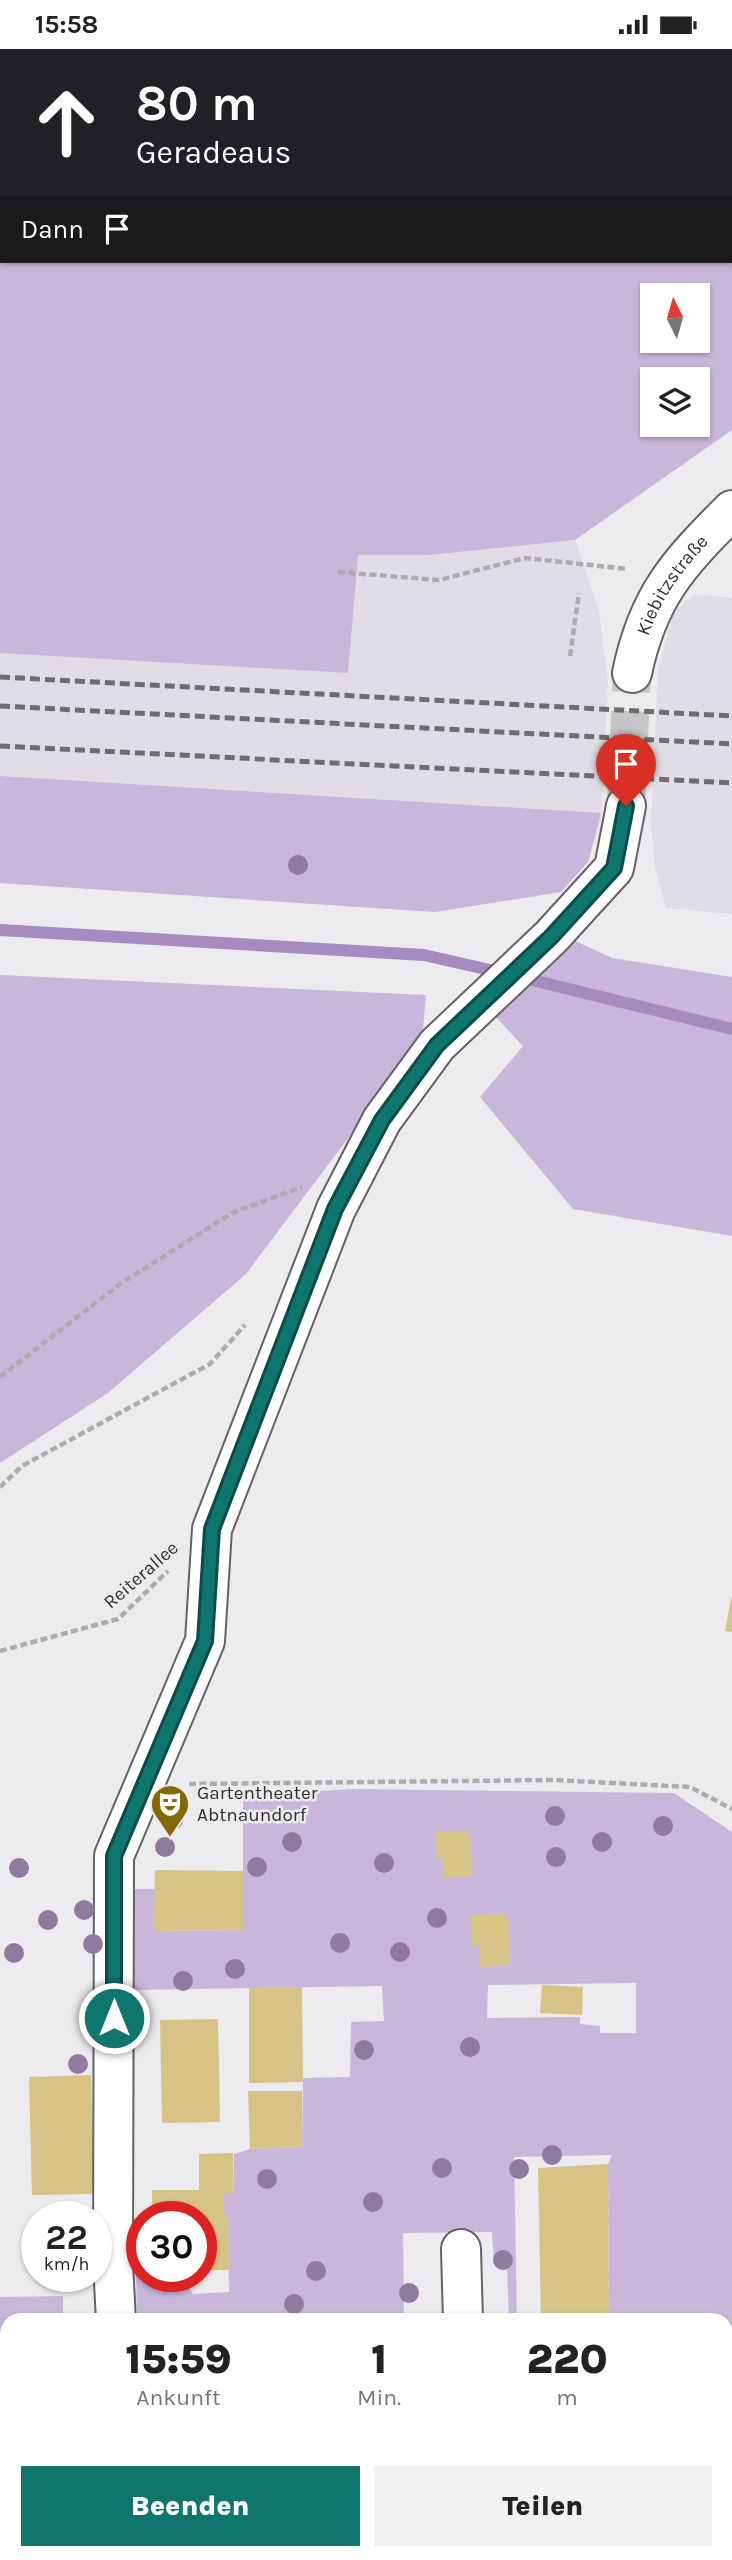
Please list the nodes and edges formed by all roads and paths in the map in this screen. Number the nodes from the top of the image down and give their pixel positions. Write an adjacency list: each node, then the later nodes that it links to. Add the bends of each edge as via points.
1 (732, 510): 3 (street, Kiebitzstraße)
2 (338, 572): 3 (path, via 439,580 525,558 610,565)
3 (670, 578): 6 (street, Kiebitzstraße, via 646,617)
4 (579, 593): 5 (path)
5 (570, 656)
6 (632, 673)
7 (626, 806): 8 (street, via 614,868 551,937 437,1045 382,1120)
8 (359, 1166): 10 (path, via 234,1212 120,1284); 12 (street, via 335,1209)
9 (254, 1315): 11 (path, via 211,1364 22,1466)
10 (0, 1377)
11 (0, 1487)
12 (212, 1529): 13 (path, Reiterallee, via 118,1619); 14 (street, via 205,1641)
13 (0, 1651)
14 (145, 1784): 15 (path, via 568,1781 690,1787); 17 (street, via 114,1856)
15 (732, 1809)
16 (461, 2249): 18 (street)
17 (116, 2313)
18 (463, 2313)

